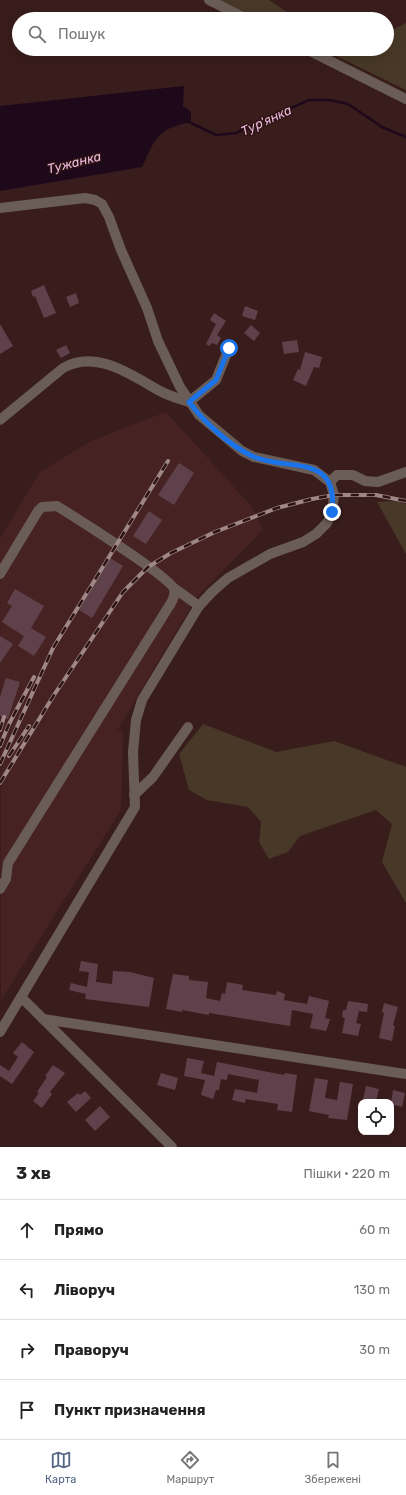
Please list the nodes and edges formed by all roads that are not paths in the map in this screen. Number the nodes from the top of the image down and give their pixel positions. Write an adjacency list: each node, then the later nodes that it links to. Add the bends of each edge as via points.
1 (209, 0): 2 (street)
2 (233, 12)
3 (320, 56): 4 (street)
4 (406, 99)
5 (0, 208): 7 (street, via 85,198 102,204 147,308 158,341)
6 (229, 348): 7 (street, via 216,380)
7 (189, 402): 8 (street, via 162,392 105,363 86,360 63,368); 10 (street, via 199,415 242,450 268,461 314,470)
8 (0, 420)
9 (406, 472): 10 (street, via 378,482 365,481 353,475 336,474)
10 (330, 482): 13 (street, via 334,495 332,512 327,523 316,534 303,542 270,554 228,578)
11 (0, 574): 12 (street, via 38,511 42,507 56,506 148,567)
12 (174, 588): 13 (street); 16 (street, via 171,603 8,863 6,879)
13 (199, 606): 15 (street, via 142,700 136,720)
14 (188, 727): 15 (street, via 153,777)
15 (134, 795): 17 (street, via 135,807)
16 (0, 889)
17 (21, 997): 18 (street); 19 (street)
18 (43, 1019): 20 (street); 21 (street)
19 (0, 1032)
20 (406, 1074)
21 (172, 1147)

